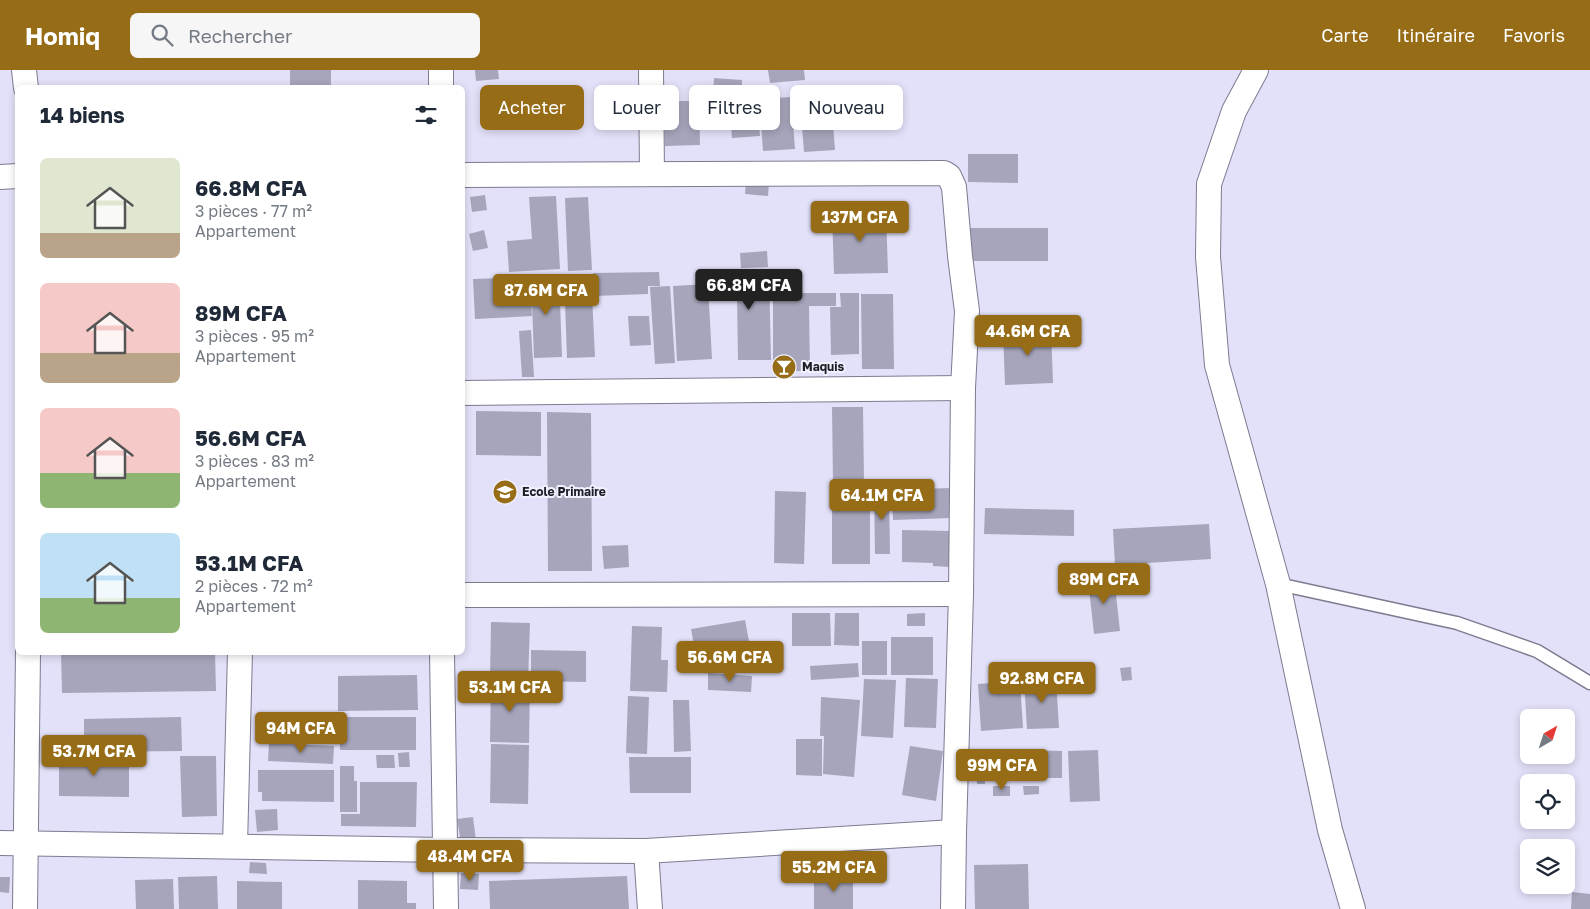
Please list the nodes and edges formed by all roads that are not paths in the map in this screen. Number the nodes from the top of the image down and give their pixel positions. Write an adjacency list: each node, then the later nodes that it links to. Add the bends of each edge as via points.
1 (24, 70): 5 (street)
2 (441, 70): 6 (street)
3 (651, 70): 7 (street)
4 (1256, 70): 13 (street, via 1234,111 1209,184 1208,257 1218,365)
5 (26, 85)
6 (441, 85)
7 (652, 174): 8 (street); 11 (street, via 944,173 949,176 954,187 968,311)
8 (465, 175)
9 (15, 176): 10 (street)
10 (0, 177)
11 (963, 388): 12 (street); 14 (street)
12 (465, 393)
13 (1278, 584): 19 (lane, via 1457,623 1537,651); 30 (street, via 1330,830)
14 (961, 594): 15 (street); 20 (street)
15 (465, 595)
16 (28, 655): 22 (street)
17 (240, 655): 23 (street)
18 (442, 655): 24 (street)
19 (1590, 683)
20 (954, 832): 25 (street); 29 (street)
21 (0, 842): 22 (street)
22 (26, 843): 23 (street); 26 (street)
23 (235, 846): 24 (street)
24 (445, 850): 25 (street); 27 (street)
25 (646, 851): 28 (street)
26 (25, 909)
27 (446, 909)
28 (650, 909)
29 (953, 909)
30 (1353, 909)

